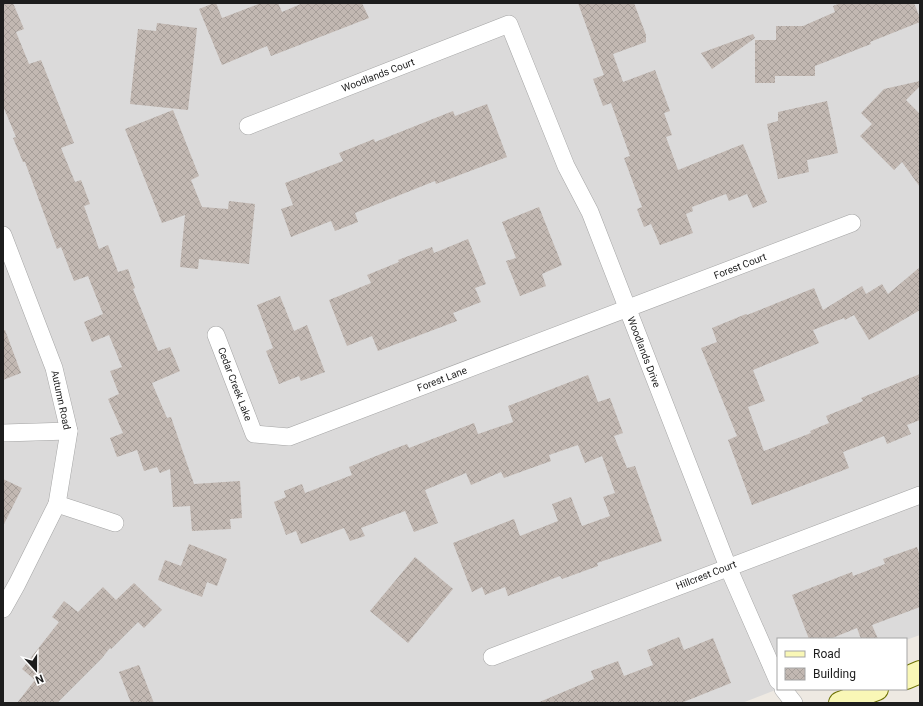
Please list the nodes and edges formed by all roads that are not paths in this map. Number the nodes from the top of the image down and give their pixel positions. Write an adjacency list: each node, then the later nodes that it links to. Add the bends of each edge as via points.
1 (509, 24): 2 (street, Woodlands Court); 5 (street, Woodlands Drive, via 566,166 590,212)
2 (248, 126)
3 (852, 223): 5 (street, Forest Court)
4 (3, 234): 7 (street, Autumn Road, via 54,368)
5 (628, 309): 9 (street, Forest Lane, via 289,437); 13 (street, Woodlands Drive)
6 (216, 335): 9 (street, Cedar Creek Lake)
7 (69, 431): 8 (street); 11 (street, Autumn Road)
8 (3, 433)
9 (254, 434)
10 (920, 495): 13 (street, Hillcrest Court)
11 (57, 504): 12 (street); 14 (street, Autumn Road)
12 (115, 523)
13 (728, 567): 15 (street, Hillcrest Court); 17 (street, Woodlands Drive)
14 (3, 609)
15 (492, 657)
16 (920, 672): 18 (main road)
17 (777, 678)
18 (907, 678)
19 (784, 690): 21 (street)
20 (874, 690): 22 (main road)
21 (794, 703)
22 (840, 703)

